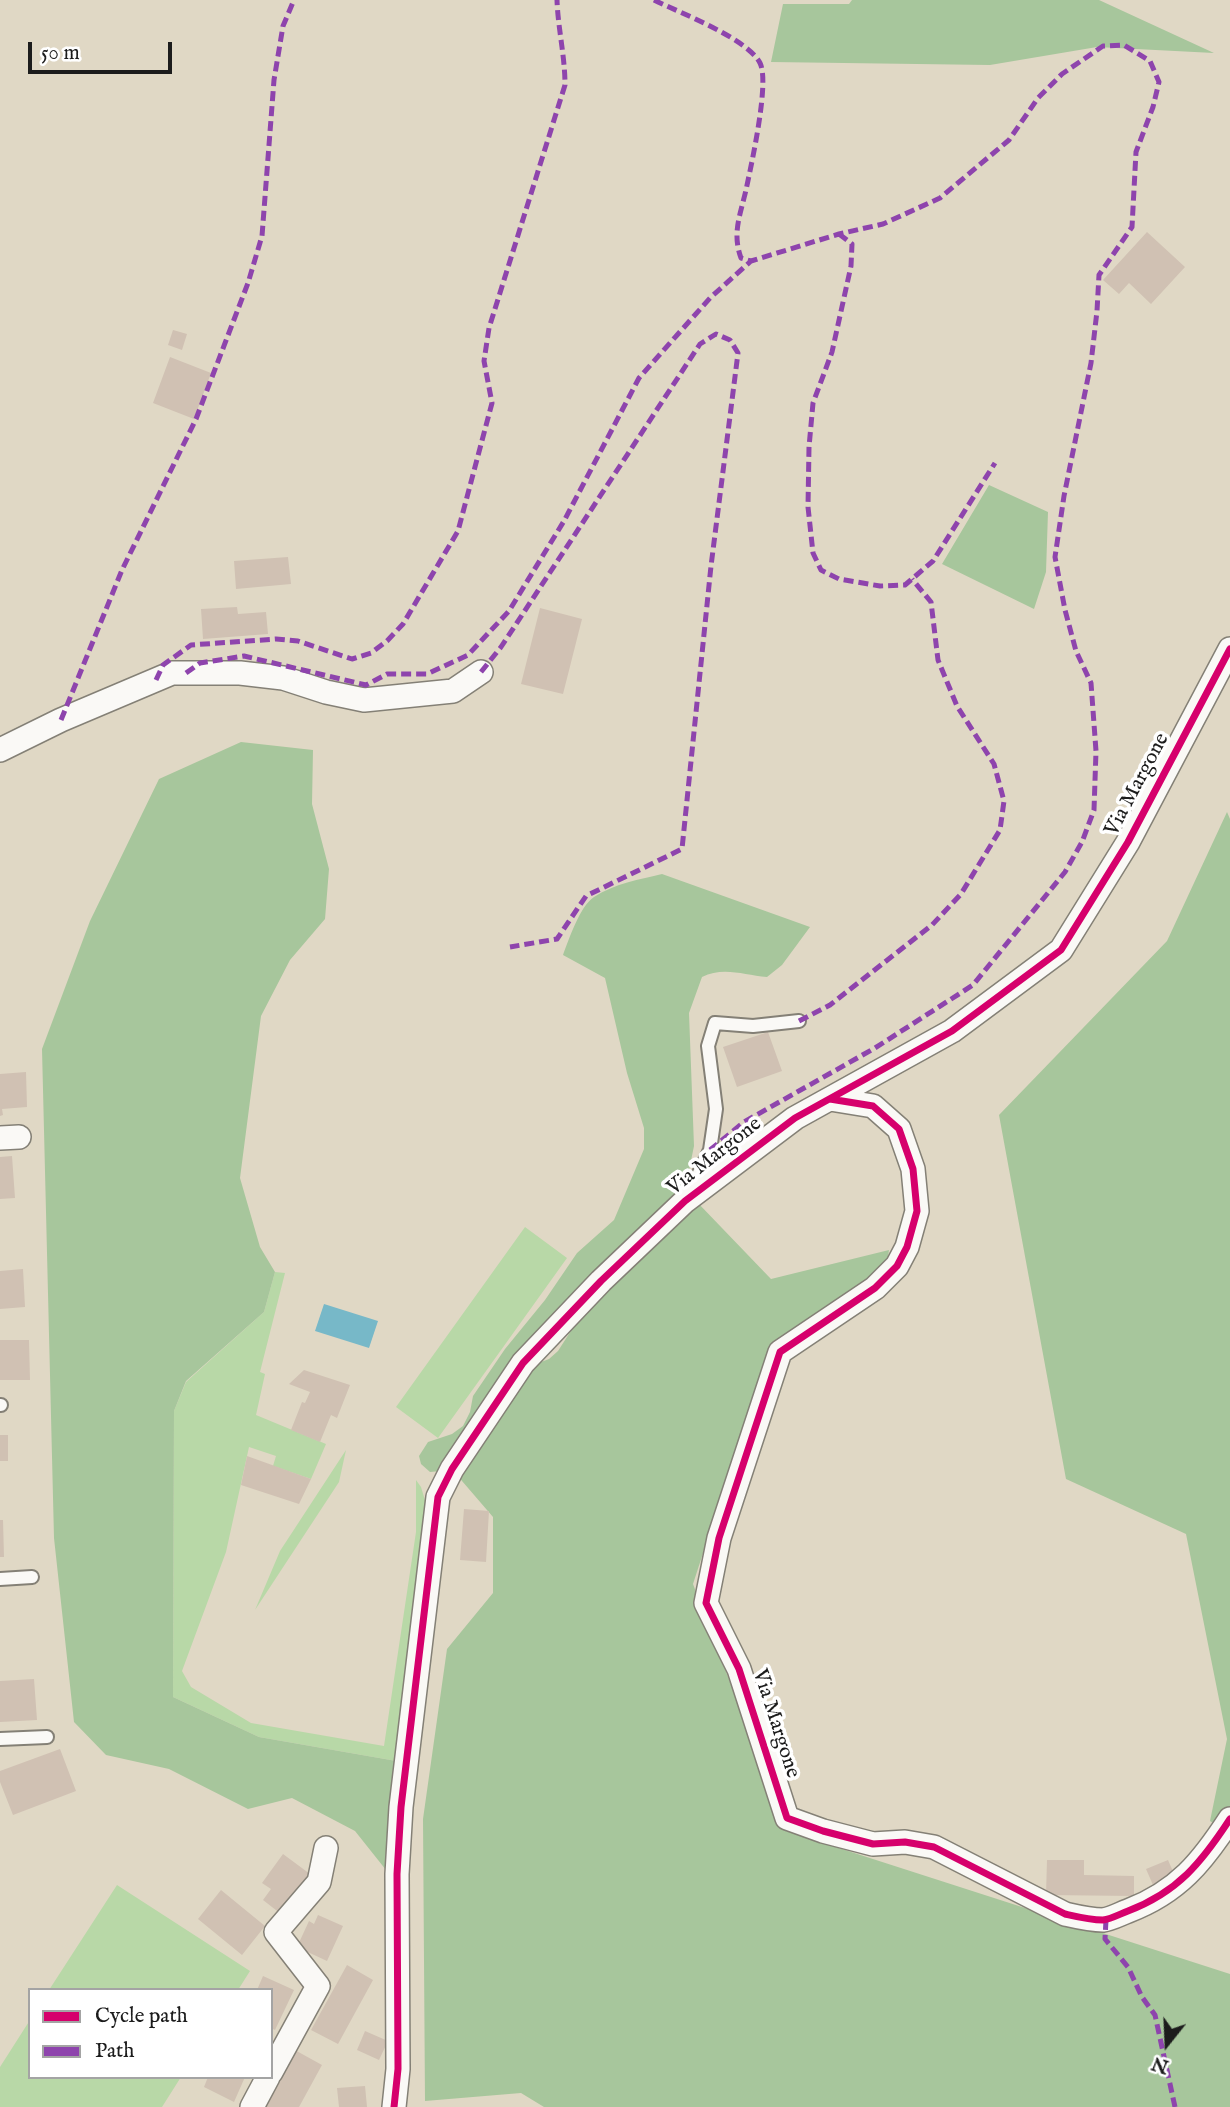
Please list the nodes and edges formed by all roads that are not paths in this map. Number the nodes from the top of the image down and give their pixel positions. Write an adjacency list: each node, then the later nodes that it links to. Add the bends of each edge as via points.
1 (1230, 649): 5 (street, Via Margone, via 1128,842 1060,950 952,1031)
2 (481, 672): 3 (street, via 453,691 363,700 283,678 172,673)
3 (0, 750)
4 (799, 1021): 6 (lane, via 753,1026 715,1023 708,1046 716,1109 710,1150)
5 (831, 1099): 6 (street, Via Margone, via 795,1118); 11 (street, Via Margone, via 873,1106 899,1129 914,1169 916,1211 897,1266 875,1288 780,1352 719,1538 706,1603 739,1669 787,1818 873,1844 905,1842 934,1847 1065,1914 1107,1920 1145,1905 1181,1882 1206,1856)
6 (685, 1201): 16 (street, Via Margone, via 523,1363 438,1497 401,1807)
7 (32, 1577): 8 (lane)
8 (0, 1579)
9 (47, 1737): 10 (lane)
10 (0, 1738)
11 (1230, 1819)
12 (326, 1848): 13 (street, via 319,1882 276,1932 318,1986)
13 (273, 2068)
14 (267, 2079): 15 (street)
15 (252, 2107)
16 (394, 2107)

